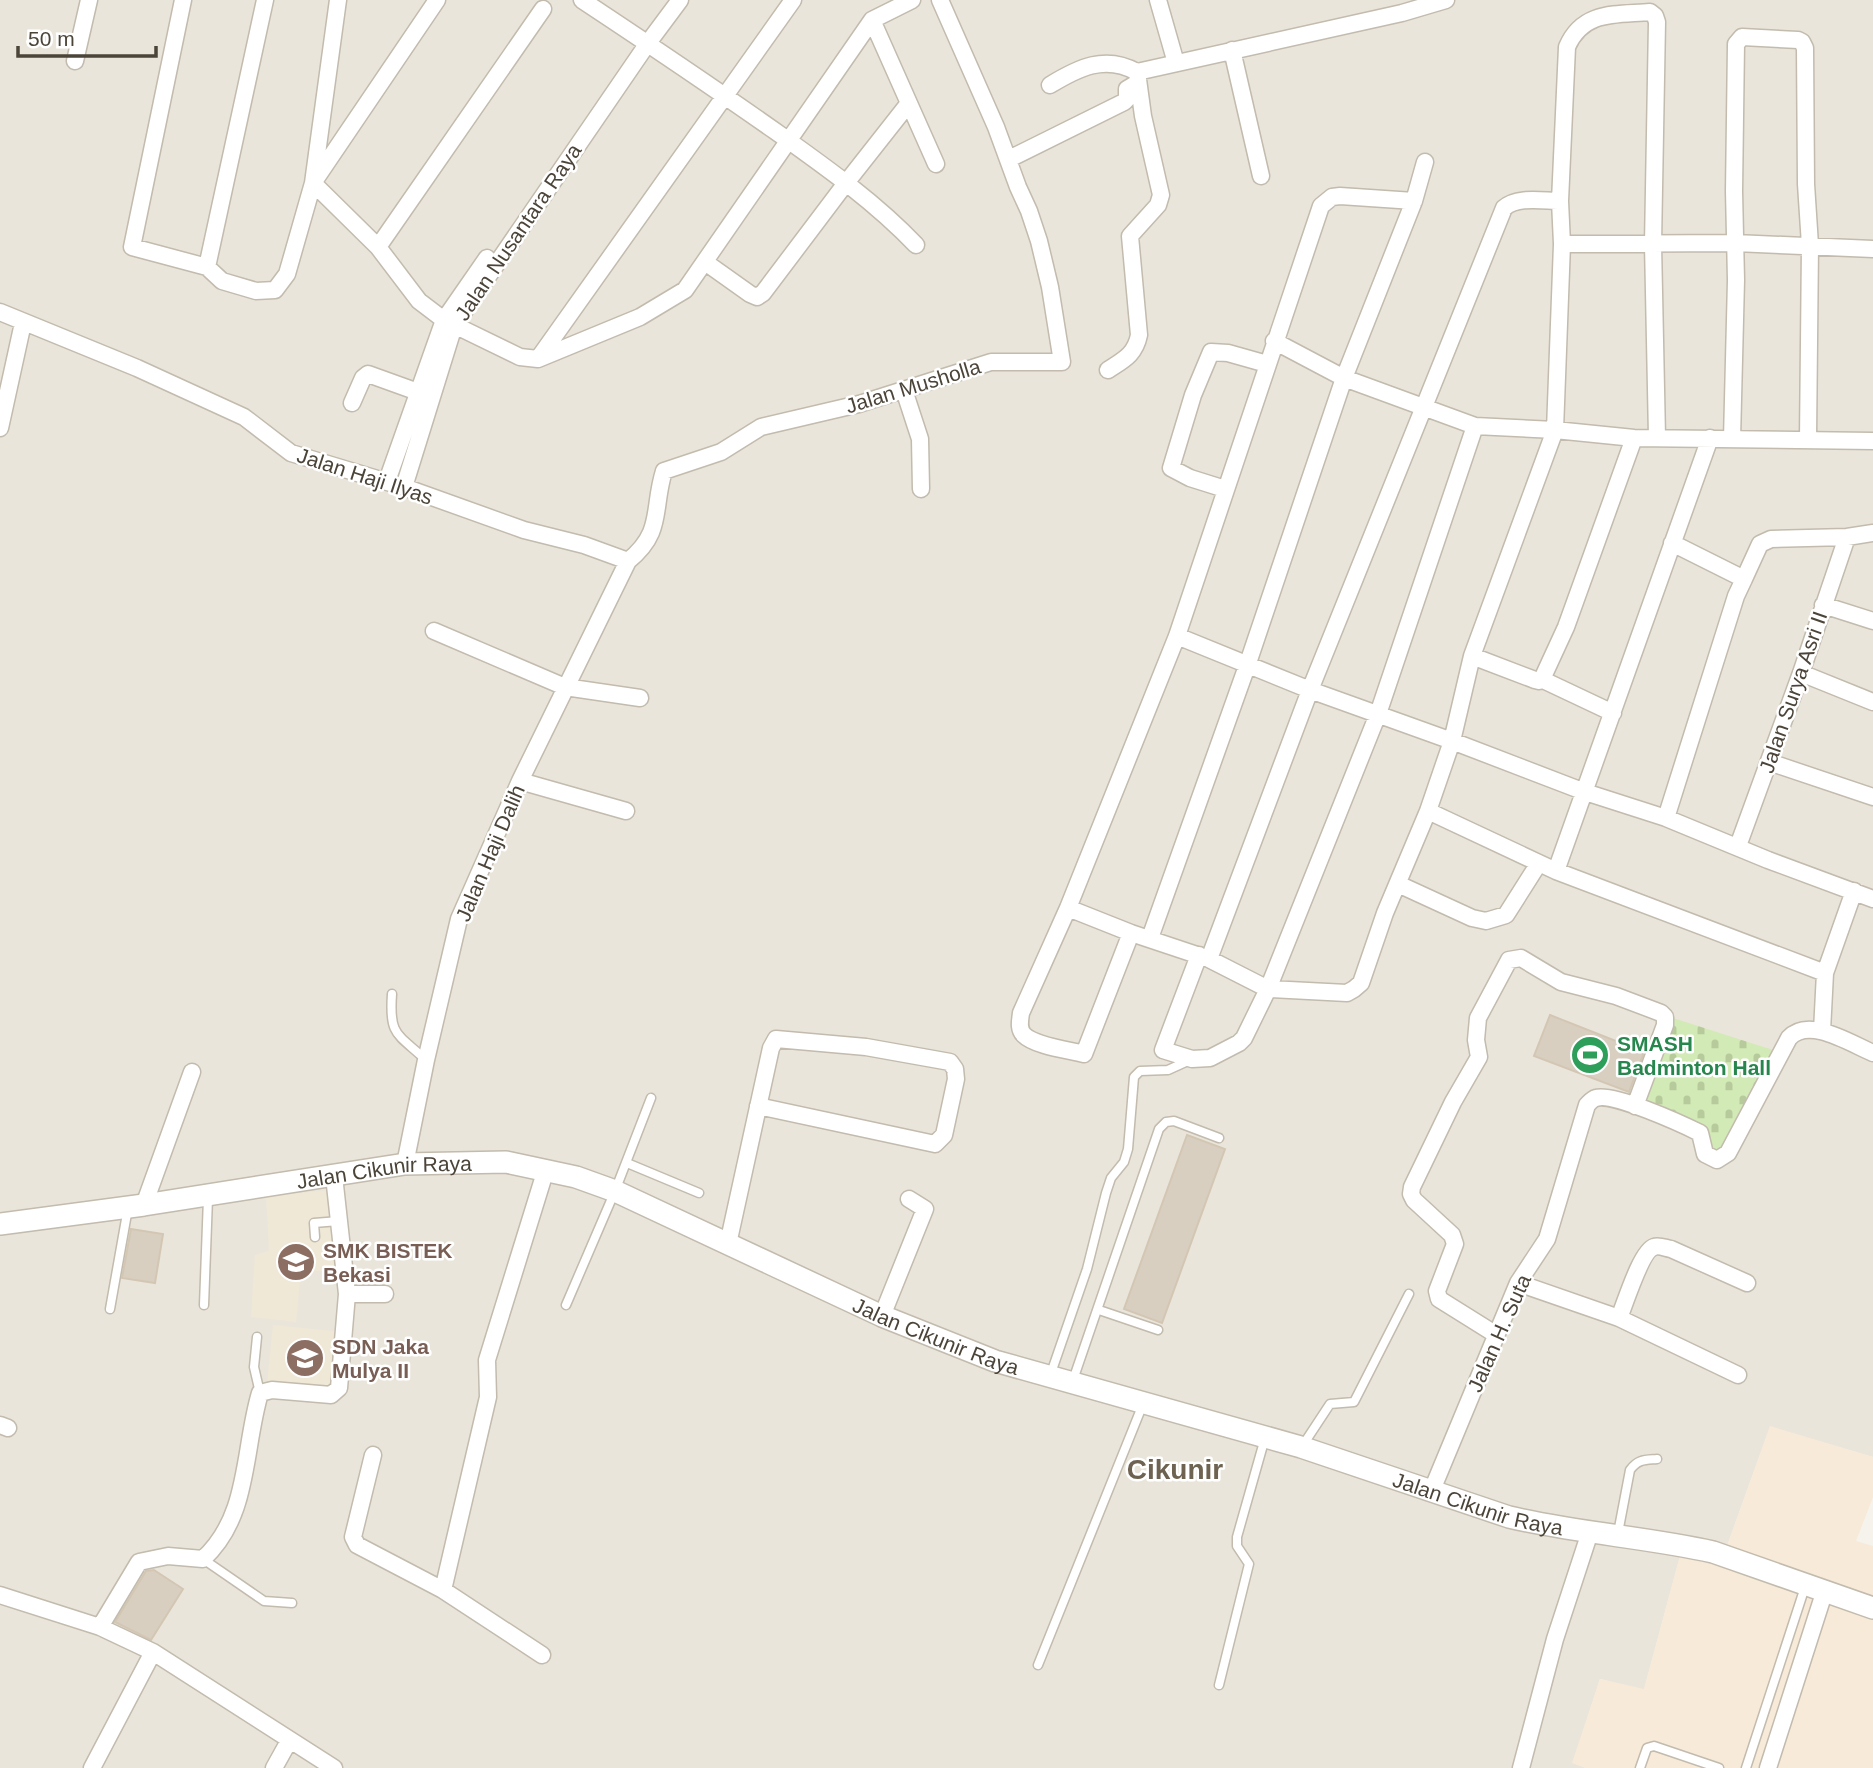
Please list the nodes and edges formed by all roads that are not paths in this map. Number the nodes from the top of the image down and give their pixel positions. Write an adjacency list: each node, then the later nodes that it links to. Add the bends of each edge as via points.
1 (89, 0): 18 (street)
2 (183, 0): 41 (street, via 132,247)
3 (265, 0): 41 (street)
4 (338, 0): 29 (street)
5 (437, 0): 29 (street)
6 (582, 0): 16 (street)
7 (667, 0): 16 (street, Jalan Nusantara Raya)
8 (680, 0): 16 (street, Jalan Nusantara Raya)
9 (793, 0): 22 (street)
10 (912, 0): 15 (street)
11 (940, 0): 25 (street)
12 (1158, 0): 19 (street)
13 (1446, 0): 17 (street)
14 (543, 9): 38 (street)
15 (872, 20): 23 (street); 24 (street)
16 (643, 40): 22 (street); 44 (street, Jalan Nusantara Raya)
17 (1232, 50): 19 (street); 28 (street)
18 (75, 61)
19 (1176, 63): 20 (street)
20 (1137, 77): 21 (street, via 1124,65 1099,64 1079,68); 25 (street, via 1124,102); 48 (street, via 1161,195 1158,205 1130,236 1137,346)
21 (1050, 85)
22 (724, 95): 24 (street); 46 (street)
23 (909, 103): 27 (street); 30 (street)
24 (788, 141): 30 (street); 40 (street)
25 (1009, 159): 50 (street, Jalan Musholla, via 1039,241 1062,362 991,362)
26 (1425, 162): 31 (street)
27 (936, 164)
28 (1261, 176)
29 (313, 183): 38 (street); 41 (street, via 287,274 275,290 257,291 222,281)
30 (846, 183): 36 (street); 40 (street, via 757,297)
31 (1414, 201): 45 (street, via 1347,195 1332,197 1321,206); 49 (street)
32 (1560, 201): 34 (street); 35 (street, via 1565,59 1572,35 1598,17 1654,13); 53 (street, via 1520,201 1504,208)
33 (1735, 243): 35 (street); 37 (street); 37 (street, via 1736,44 1742,37 1798,40 1804,45); 60 (street)
34 (1562, 244): 35 (street); 56 (street)
35 (1653, 244): 57 (street)
36 (916, 245)
37 (1810, 245): 39 (street); 61 (street)
38 (378, 247): 44 (street, via 419,301)
39 (1873, 249)
40 (705, 262): 46 (street, via 673,299)
41 (207, 267)
42 (0, 312): 43 (street, Jalan Haji Ilyas)
43 (23, 323): 55 (street); 63 (street, Jalan Haji Ilyas, via 244,417 291,453)
44 (449, 323): 46 (street, via 520,356); 51 (street, Jalan Nusantara Raya); 64 (street, Jalan Nusantara Raya)
45 (1274, 341): 47 (street); 49 (street)
46 (538, 359)
47 (1267, 364): 66 (street); 66 (street, via 1211,352 1193,395 1171,468)
48 (1108, 370)
49 (1344, 378): 53 (street); 77 (street)
50 (904, 390): 65 (street, via 920,439); 70 (street, Jalan Musholla, via 761,428 720,452 664,471 652,532 644,548)
51 (418, 392): 52 (street, via 368,374); 63 (street, Jalan Nusantara Raya)
52 (352, 403)
53 (1425, 406): 54 (street); 81 (street)
54 (1475, 426): 56 (street); 85 (street)
55 (0, 428)
56 (1555, 430): 58 (street); 76 (street)
57 (1657, 437): 58 (street); 59 (street)
58 (1634, 438): 79 (street, via 1566,627)
59 (1710, 438): 60 (street); 69 (street)
60 (1732, 439): 61 (street)
61 (1808, 439): 62 (street)
62 (1873, 441)
63 (387, 481): 64 (street, Jalan Haji Ilyas)
64 (404, 487): 70 (street, Jalan Haji Ilyas)
65 (921, 489)
66 (1225, 489): 75 (street)
67 (1873, 533): 68 (street)
68 (1847, 537): 71 (street, via 1771,539 1760,544); 72 (street, Jalan Surya Asri II)
69 (1672, 542): 71 (street); 84 (street)
70 (628, 561): 80 (street, Jalan Haji Dalih)
71 (1744, 579): 93 (street)
72 (1823, 605): 73 (street); 78 (street, Jalan Surya Asri II)
73 (1873, 621)
74 (434, 631): 80 (street)
75 (1177, 636): 77 (street); 100 (street)
76 (1472, 656): 79 (street); 86 (street)
77 (1247, 666): 81 (street); 102 (street)
78 (1801, 673): 83 (street); 87 (street, Jalan Surya Asri II)
79 (1541, 679): 84 (street)
80 (565, 687): 82 (street); 88 (street, Jalan Haji Dalih)
81 (1310, 690): 85 (street); 103 (street)
82 (640, 698)
83 (1873, 702)
84 (1613, 713): 89 (street)
85 (1378, 714): 86 (street); 105 (street)
86 (1452, 741): 89 (street); 92 (street)
87 (1769, 762): 90 (street); 94 (street, Jalan Surya Asri II)
88 (520, 781): 91 (street); 110 (street, Jalan Haji Dalih, via 459,919)
89 (1585, 792): 93 (street); 96 (street)
90 (1873, 797)
91 (626, 811)
92 (1428, 811): 95 (street); 97 (street)
93 (1666, 818): 94 (street)
94 (1738, 846): 98 (street)
95 (1539, 863): 96 (street); 97 (street, via 1506,915 1486,920)
96 (1556, 871): 104 (street)
97 (1398, 884): 105 (street, via 1365,975 1354,989 1347,993)
98 (1854, 891): 99 (street); 104 (street)
99 (1873, 899)
100 (1068, 908): 101 (street); 101 (street, via 1021,1013 1023,1034 1034,1041 1084,1054)
101 (1131, 933): 102 (street)
102 (1150, 938): 103 (street)
103 (1204, 957): 105 (street); 109 (street, via 1163,1050)
104 (1825, 973): 107 (street)
105 (1268, 989): 109 (street, via 1239,1043 1210,1058)
106 (392, 995): 110 (lane, via 393,1029)
107 (1822, 1031): 108 (street); 114 (street, Jalan H. Suta, via 1808,1028 1790,1038 1723,1158 1705,1154 1700,1133)
108 (1873, 1053)
109 (1192, 1059): 144 (lane, via 1168,1070 1140,1071 1133,1077 1128,1149 1111,1178 1087,1269)
110 (426, 1060): 117 (street, Jalan Haji Dalih)
111 (192, 1072): 124 (street)
112 (651, 1098): 116 (lane)
113 (758, 1106): 113 (street, via 771,1048 780,1038 866,1046 950,1062 957,1074 944,1135 935,1144); 128 (street)
114 (1635, 1106): 129 (street, Jalan H. Suta, via 1602,1097 1587,1105 1547,1239); 141 (street, via 1665,1017 1615,996 1561,982 1521,958 1509,960 1478,1018 1479,1057 1411,1194 1455,1244 1437,1291 1439,1299)
115 (1219, 1138): 137 (lane, via 1174,1122 1159,1129)
116 (626, 1163): 120 (lane); 121 (lane)
117 (405, 1164): 118 (street, Jalan Cikunir Raya, via 506,1162); 119 (street, Jalan Cikunir Raya)
118 (546, 1170): 120 (street, Jalan Cikunir Raya); 157 (street, via 487,1360 488,1397)
119 (334, 1176): 122 (street, Jalan Cikunir Raya); 125 (street)
120 (615, 1191): 128 (street, Jalan Cikunir Raya); 135 (lane)
121 (699, 1193)
122 (208, 1195): 124 (street, Jalan Cikunir Raya); 134 (lane)
123 (909, 1199): 138 (street, via 925,1209)
124 (136, 1206): 126 (street, Jalan Cikunir Raya); 136 (lane)
125 (339, 1221): 127 (lane, via 314,1223); 131 (street)
126 (0, 1224)
127 (315, 1237)
128 (728, 1244): 138 (street, Jalan Cikunir Raya)
129 (1518, 1283): 139 (street); 141 (street, Jalan H. Suta)
130 (1747, 1283): 139 (street, via 1658,1245 1644,1257)
131 (347, 1294): 132 (street); 146 (street, via 339,1388 331,1395)
132 (385, 1294)
133 (1409, 1294): 149 (lane, via 1354,1402 1330,1404)
134 (204, 1305)
135 (565, 1305)
136 (110, 1309)
137 (1099, 1310): 140 (lane); 145 (lane)
138 (882, 1316): 144 (street, Jalan Cikunir Raya, via 995,1361)
139 (1619, 1318): 143 (street)
140 (1158, 1330)
141 (1495, 1334): 152 (street, Jalan H. Suta)
142 (257, 1337): 146 (lane, via 254,1376)
143 (1738, 1375)
144 (1050, 1377): 145 (street, Jalan Cikunir Raya)
145 (1072, 1383): 147 (street, Jalan Cikunir Raya)
146 (260, 1393): 155 (street, via 243,1488 232,1520)
147 (1143, 1404): 148 (street, Jalan Cikunir Raya); 164 (lane)
148 (1265, 1438): 149 (street, Jalan Cikunir Raya); 165 (lane, via 1237,1537 1237,1546 1249,1564)
149 (1301, 1447): 152 (street, Jalan Cikunir Raya)
150 (373, 1455): 157 (street, via 353,1537 357,1545)
151 (1657, 1459): 154 (lane, via 1642,1460 1630,1470)
152 (1432, 1490): 153 (street, Jalan Cikunir Raya, via 1509,1517)
153 (1590, 1532): 154 (street, Jalan Cikunir Raya); 170 (street, via 1555,1639)
154 (1617, 1536): 156 (street, Jalan Cikunir Raya, via 1713,1552)
155 (203, 1559): 159 (lane, via 264,1601); 161 (street, via 168,1556 139,1562)
156 (1816, 1587): 160 (street, Jalan Cikunir Raya); 173 (lane); 174 (street)
157 (443, 1590): 163 (street)
158 (0, 1595): 161 (street)
159 (292, 1604)
160 (1873, 1608)
161 (100, 1627): 162 (street)
162 (153, 1652): 166 (street); 167 (street)
163 (542, 1655)
164 (1038, 1665)
165 (1219, 1685)
166 (289, 1741): 168 (street); 169 (street)
167 (92, 1768)
168 (274, 1768)
169 (334, 1768)
170 (1521, 1768)
171 (1640, 1768): 172 (lane, via 1650,1746)
172 (1719, 1768)
173 (1746, 1768)
174 (1768, 1768)

